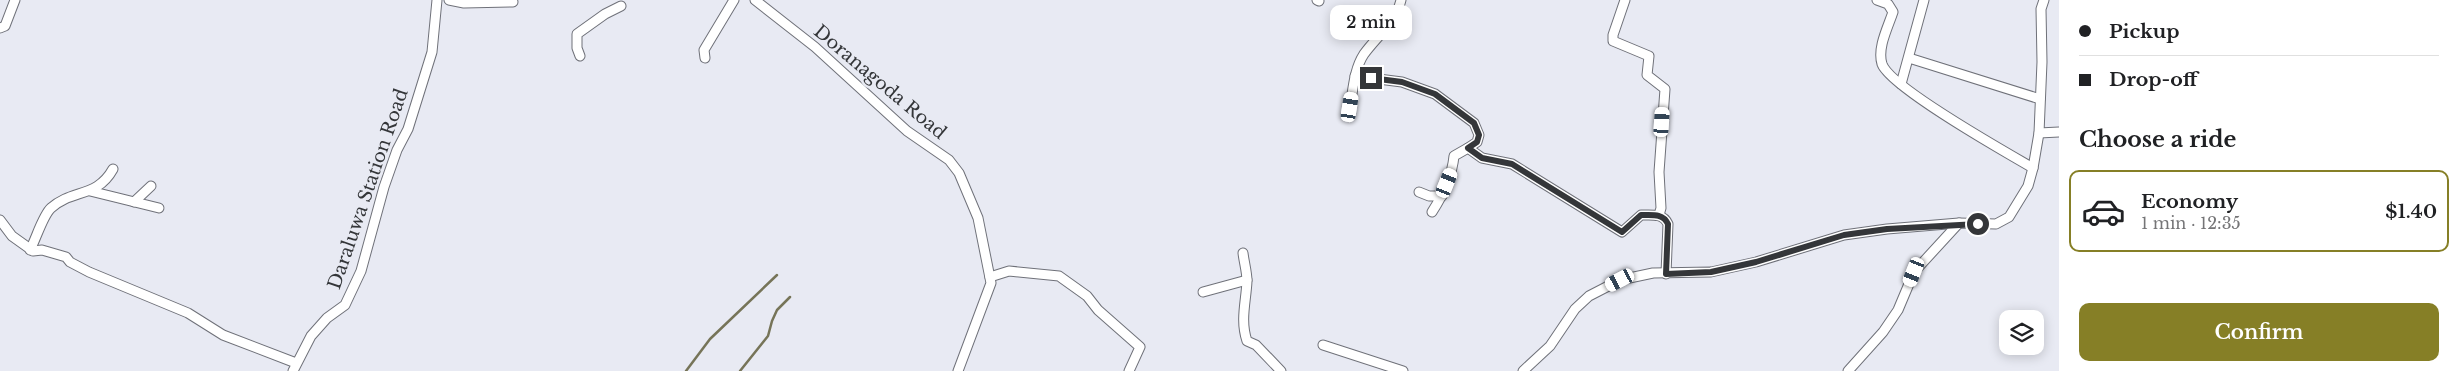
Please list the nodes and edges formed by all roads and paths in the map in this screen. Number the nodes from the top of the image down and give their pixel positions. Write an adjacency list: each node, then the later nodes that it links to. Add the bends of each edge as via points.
1 (15, 0): 13 (street, via 5,26)
2 (437, 0): 43 (street, Daraluwa Station Road, via 432,52 408,129 384,187 361,271 345,305 327,318 311,336)
3 (449, 0): 11 (street, via 464,3)
4 (734, 0): 15 (street, via 704,50)
5 (1401, 0): 17 (street, via 1398,13 1363,56)
6 (1625, 0): 33 (street, via 1613,35 1614,41 1649,56 1647,75 1665,89)
7 (1877, 0): 18 (street, via 1888,4 1893,12 1882,44 1882,62)
8 (1924, 0): 16 (street)
9 (2044, 0): 19 (street, via 2041,9)
10 (759, 1): 39 (street, Doranagoda Road, via 907,131 949,160 959,173 978,218)
11 (513, 2)
12 (621, 6): 14 (street, via 577,34)
13 (0, 28)
14 (580, 56)
15 (705, 58)
16 (1909, 58): 18 (street); 19 (street)
17 (1355, 76): 20 (street); 23 (street, via 1402,82 1435,94 1474,123 1479,135 1477,142)
18 (1901, 84): 24 (street, via 1958,124)
19 (2040, 99): 22 (street)
20 (1350, 107)
21 (2059, 132): 22 (street)
22 (2039, 133): 24 (street)
23 (1468, 148): 29 (street, via 1454,156 1453,169); 33 (street, via 1482,158 1512,164 1622,232 1641,215)
24 (2033, 168): 35 (street, via 2028,186 2009,217 1996,224)
25 (113, 169): 27 (street, via 107,180)
26 (150, 186): 30 (street)
27 (90, 191): 30 (street); 36 (street, via 62,200 50,209)
28 (1419, 192): 29 (street)
29 (1442, 196): 32 (street)
30 (134, 202): 31 (street)
31 (159, 208)
32 (1432, 212)
33 (1659, 215): 38 (street, via 1668,224)
34 (0, 220): 36 (street, via 12,236)
35 (1959, 223): 38 (street, via 1844,235 1711,272); 49 (street, via 1914,272 1898,310)
36 (30, 250): 43 (street, via 66,257 89,272 188,313 224,335)
37 (1243, 252): 40 (street)
38 (1666, 274): 48 (street, via 1620,280 1589,296 1575,309 1550,346)
39 (990, 277): 44 (street, Doranagoda Road, via 987,296); 45 (street, via 1009,271 1059,276 1087,296 1098,310 1140,346)
40 (1247, 280): 41 (street); 46 (street, via 1243,306 1247,341 1256,345)
41 (1203, 292)
42 (1324, 345): 47 (street)
43 (295, 367)
44 (958, 371)
45 (1129, 371)
46 (1281, 371)
47 (1403, 371)
48 (1523, 371)
49 (1848, 371)

